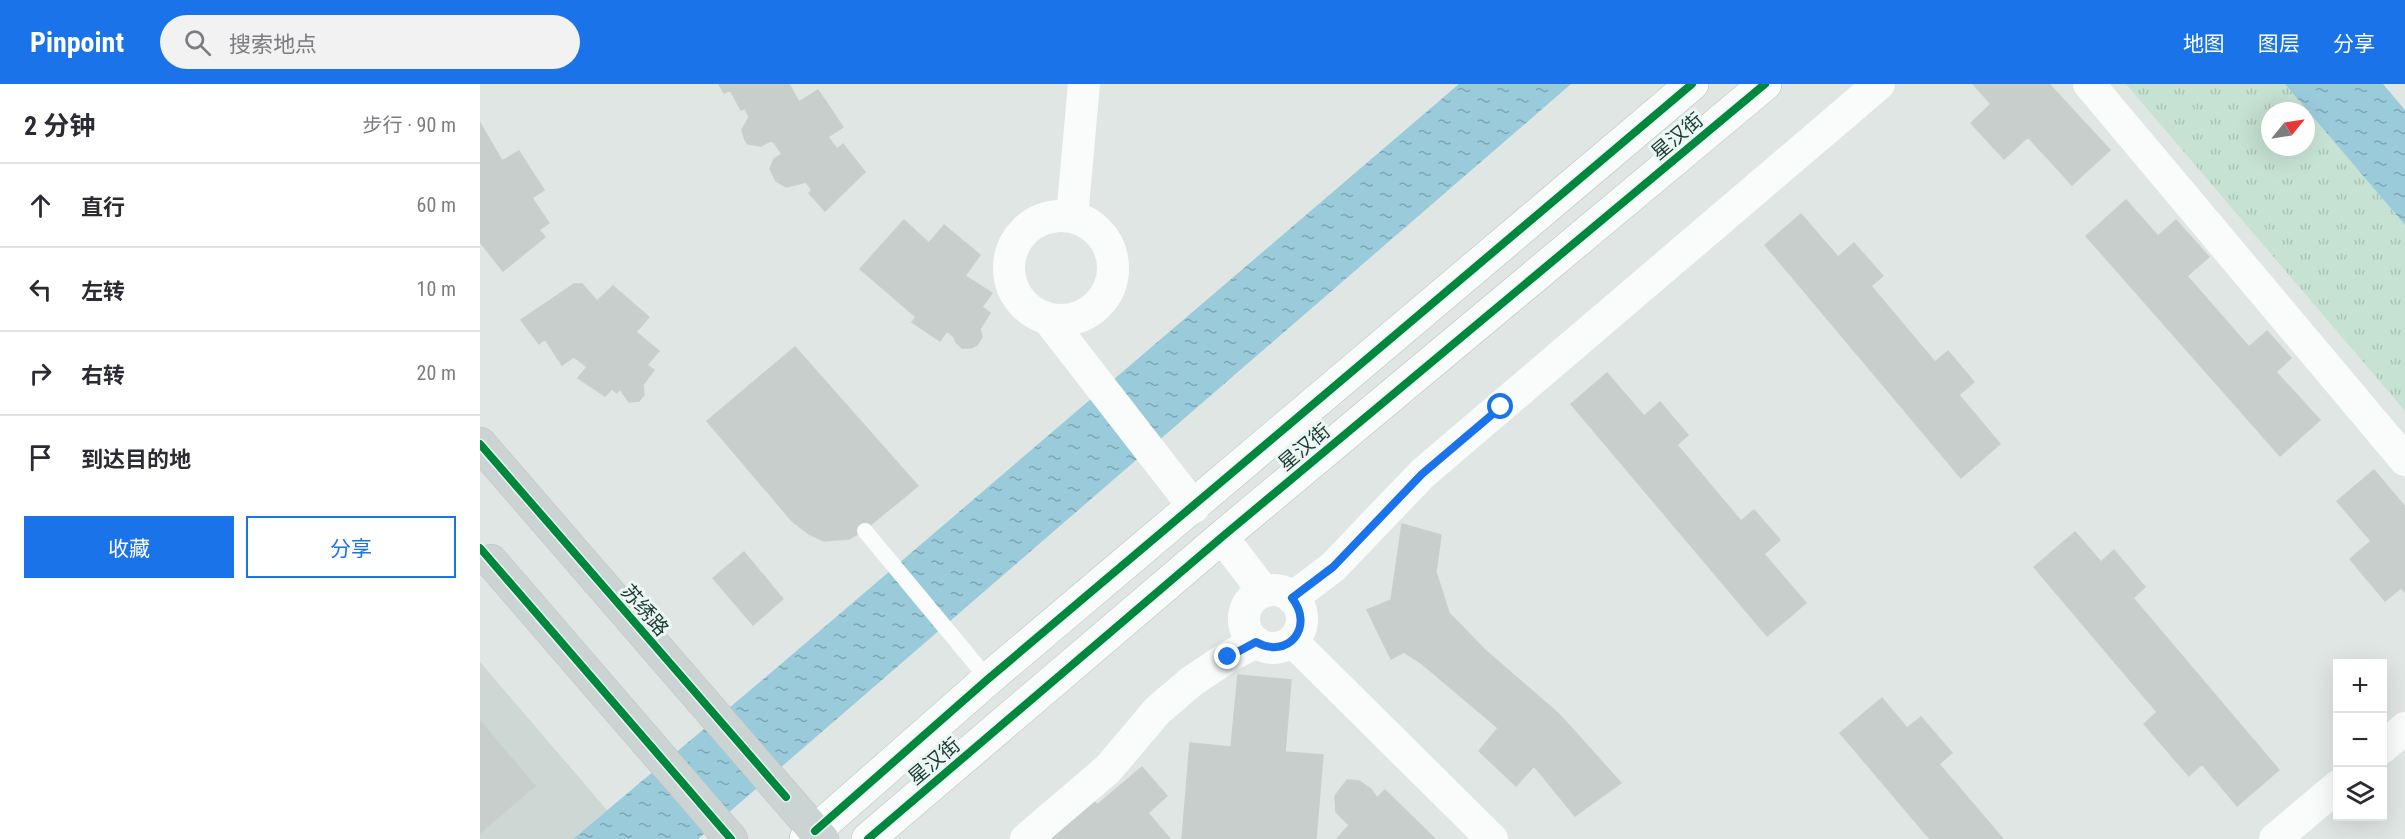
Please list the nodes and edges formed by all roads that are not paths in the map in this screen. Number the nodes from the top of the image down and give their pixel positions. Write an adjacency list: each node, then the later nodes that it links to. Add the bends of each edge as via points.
1 (1084, 84): 6 (street)
2 (1692, 84): 10 (main road, 星汉街)
3 (1765, 84): 12 (main road, 星汉街)
4 (1879, 84): 14 (street, via 1422,474 1333,567)
5 (2089, 84): 9 (street)
6 (1072, 217): 7 (street, via 1052,217 1033,224 1018,238 1010,256 1009,277 1016,296 1030,311); 7 (street, via 1094,227 1108,246 1114,269 1108,292 1094,310 1072,320)
7 (1048, 319): 10 (street)
8 (480, 444): 21 (main road, 苏绣路, via 786,797)
9 (2405, 460)
10 (1194, 507): 17 (main road, 星汉街)
11 (865, 531): 17 (lane)
12 (1222, 537): 14 (street); 23 (main road, 星汉街)
13 (485, 555): 22 (main road)
14 (1278, 595): 15 (street, via 1302,615 1299,633); 16 (street, via 1256,595 1246,610 1246,627)
15 (1293, 640): 16 (street, via 1274,648); 25 (street)
16 (1256, 642): 24 (street, via 1192,681 1157,711 1108,769)
17 (988, 679): 21 (main road, 星汉街)
18 (2405, 729): 19 (street)
19 (2387, 744)
20 (2333, 789): 26 (street)
21 (814, 836)
22 (731, 839)
23 (868, 839)
24 (1026, 839)
25 (1492, 839)
26 (2275, 839)

